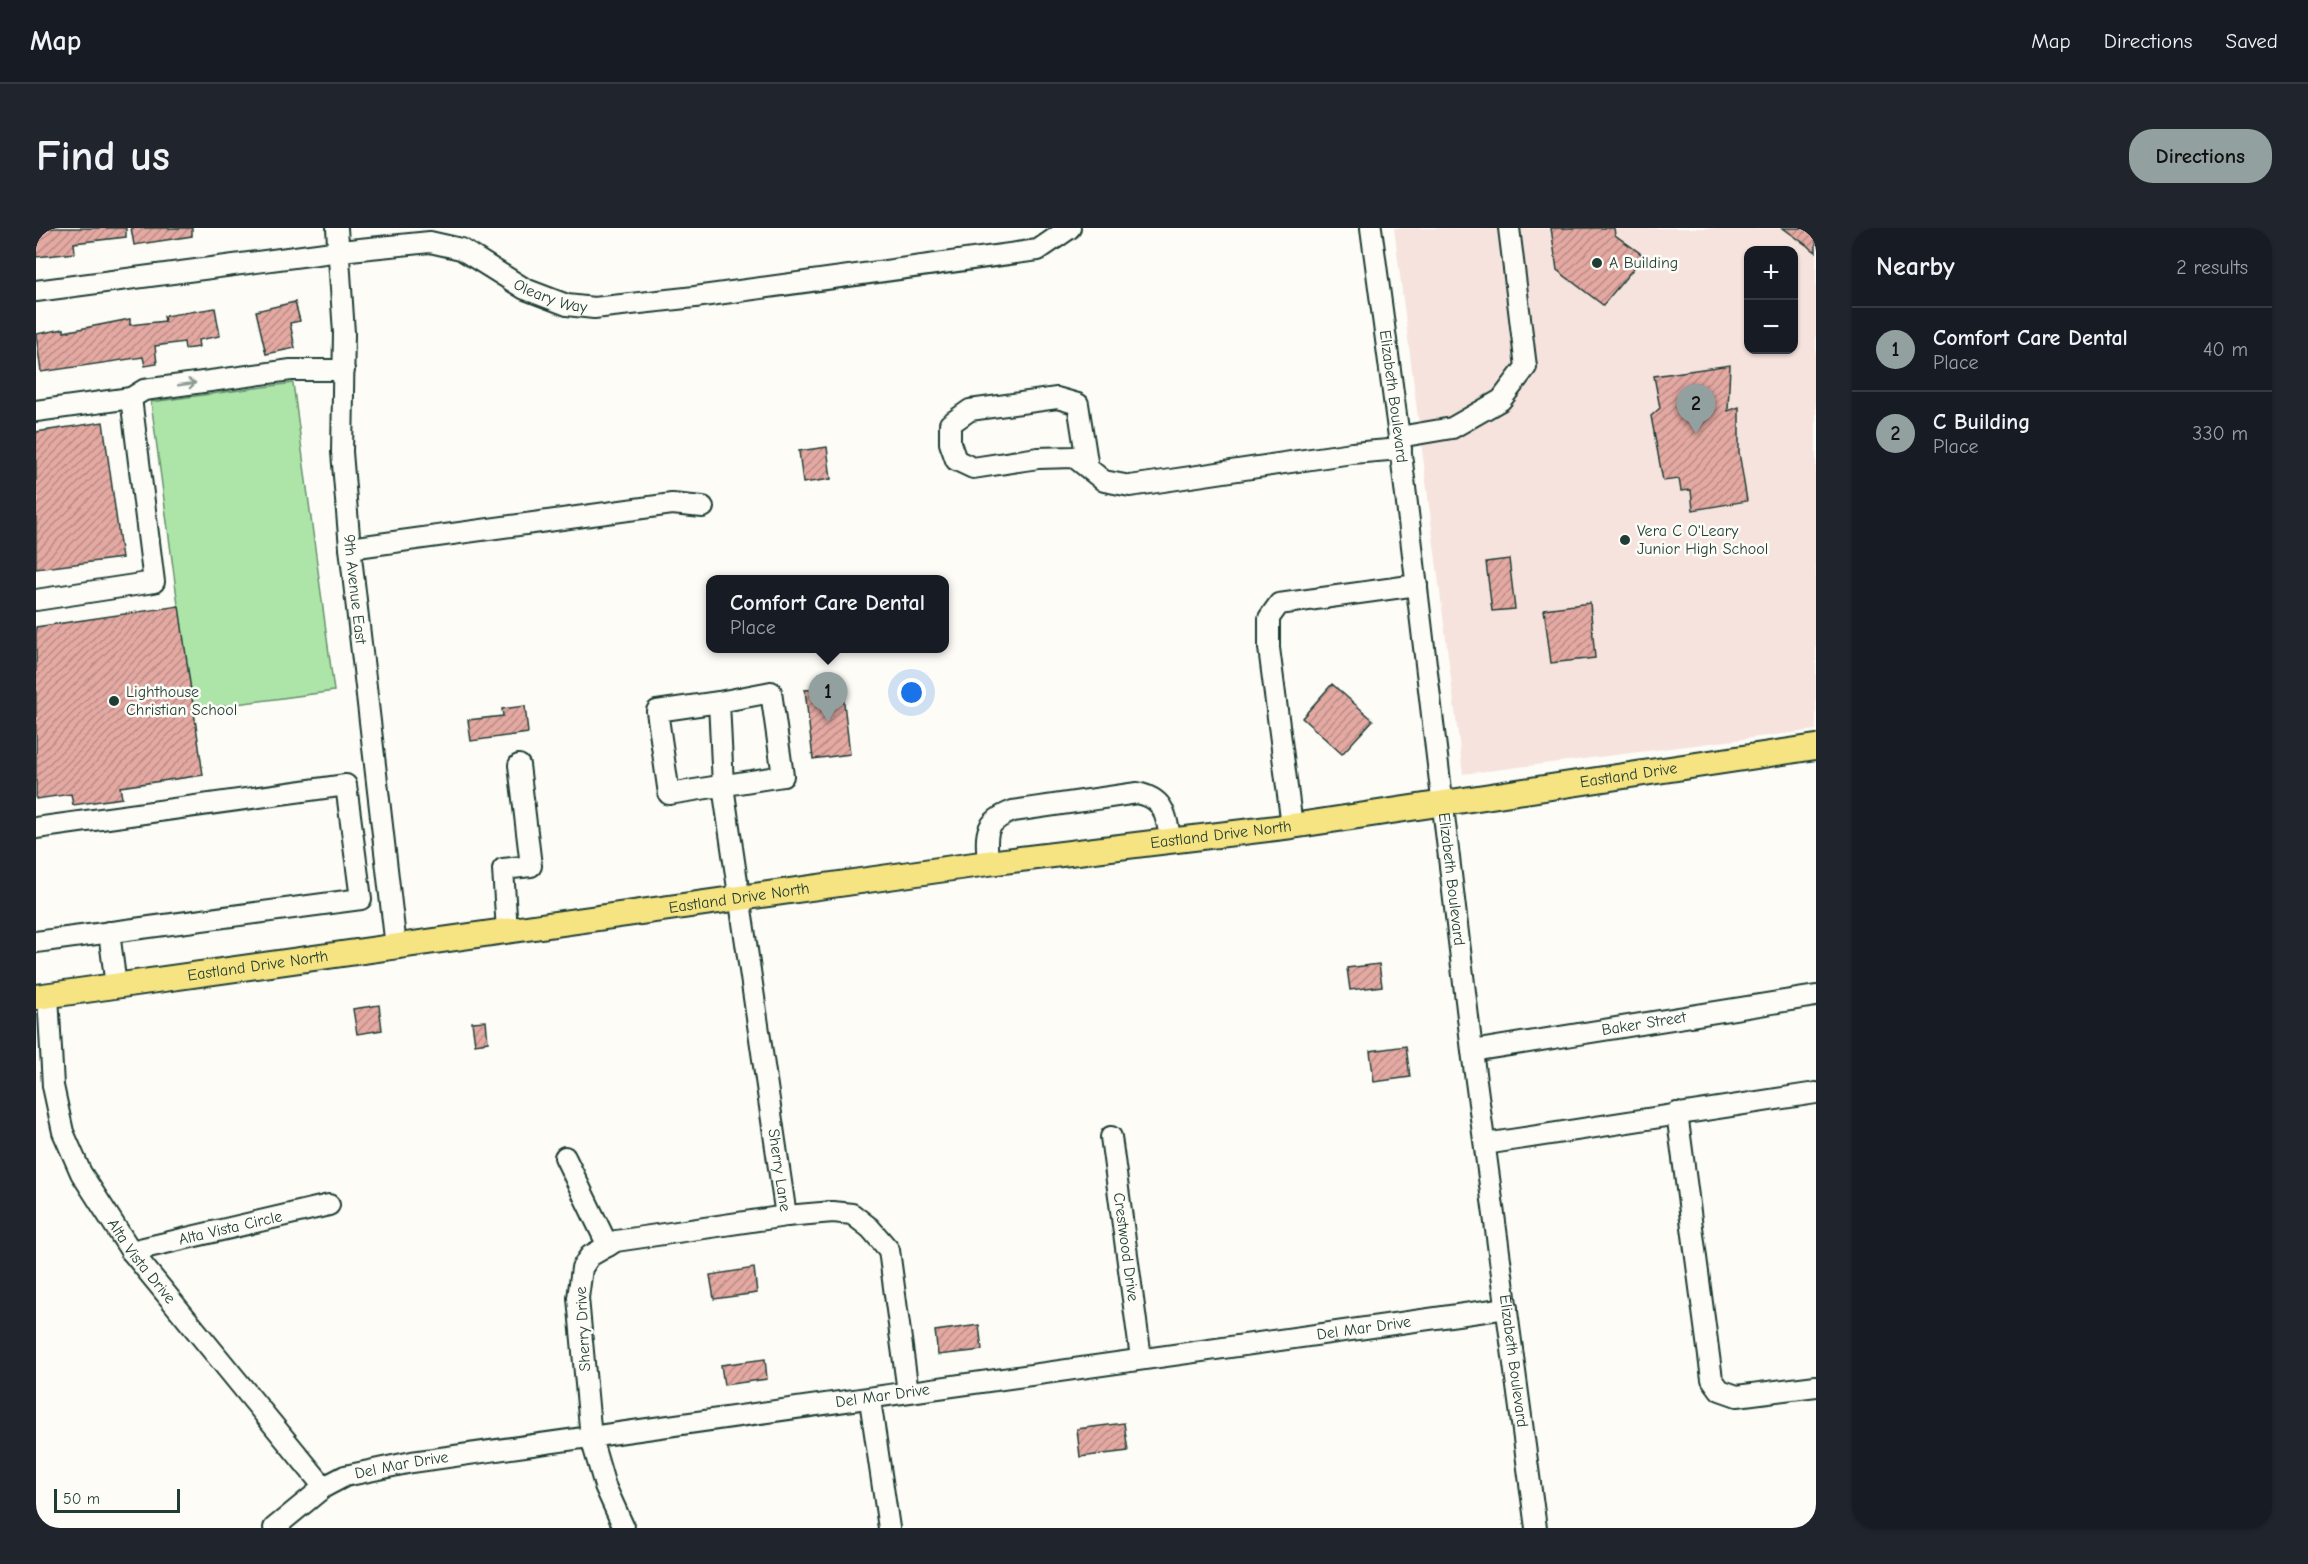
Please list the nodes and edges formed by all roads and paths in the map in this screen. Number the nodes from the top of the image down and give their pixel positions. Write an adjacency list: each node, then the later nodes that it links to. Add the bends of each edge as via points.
1 (337, 228): 5 (street, 9th Avenue East)
2 (1070, 228): 5 (street, Oleary Way, via 1038,250 594,308 567,305 525,288 461,249 430,242)
3 (1371, 228): 10 (street, Elizabeth Boulevard)
4 (1509, 228): 10 (street, via 1526,367 1500,400 1452,428)
5 (340, 251): 6 (street, Oleary Way); 7 (street, 9th Avenue East)
6 (36, 291)
7 (344, 369): 8 (street, one-way to 7, via 144,390 257,374); 13 (street, 9th Avenue East, via 342,452)
8 (131, 398): 9 (street); 15 (street, via 154,582)
9 (36, 411)
10 (1400, 443): 11 (street, via 1130,486 1104,481); 14 (street, Elizabeth Boulevard)
11 (1089, 468): 11 (street, via 1074,457 973,468 956,460 950,443 950,424 970,410 1057,398 1078,404)
12 (703, 507): 13 (street, via 672,504)
13 (350, 548): 29 (street, 9th Avenue East)
14 (1417, 585): 20 (street, Elizabeth Boulevard); 21 (street, via 1279,604 1269,618 1269,648)
15 (36, 600)
16 (719, 702): 19 (street, Sherry Lane); 19 (street, via 771,692 783,776); 19 (street, via 657,711 669,794)
17 (1816, 747): 20 (main road, Eastland Drive)
18 (519, 765): 27 (street, via 531,866 503,869)
19 (723, 786): 25 (street, Sherry Lane)
20 (1442, 804): 21 (main road, Eastland Drive North); 33 (street, Elizabeth Boulevard)
21 (1292, 825): 23 (main road, Eastland Drive North)
22 (36, 828): 26 (street, via 346,785 361,899)
23 (1171, 840): 24 (main road, Eastland Drive North); 24 (street, via 1163,809 1153,796 1137,793 1013,811 996,817 986,834)
24 (988, 863): 25 (main road, Eastland Drive North)
25 (739, 898): 27 (main road, Eastland Drive North); 40 (street, Sherry Lane)
26 (109, 932): 28 (street); 30 (street)
27 (507, 932): 29 (main road, Eastland Drive North)
28 (36, 942)
29 (396, 947): 30 (main road, Eastland Drive North)
30 (116, 986): 31 (main road, Eastland Drive North)
31 (42, 996): 42 (street, Alta Vista Drive, via 63,1132 81,1173)
32 (1816, 996): 33 (street, Baker Street)
33 (1472, 1051): 37 (street, Elizabeth Boulevard)
34 (1816, 1093): 35 (street)
35 (1677, 1113): 37 (street); 45 (street, via 1712,1379 1720,1390 1737,1396)
36 (1111, 1137): 44 (street, Crestwood Drive)
37 (1485, 1144): 43 (street, Elizabeth Boulevard)
38 (565, 1157): 41 (street)
39 (329, 1204): 42 (street, Alta Vista Circle)
40 (786, 1216): 41 (street, Sherry Drive, via 641,1235); 46 (street, Sherry Lane, via 852,1214 889,1250)
41 (608, 1246): 48 (street, Sherry Drive, via 590,1256 582,1268 578,1298)
42 (131, 1251): 49 (street, Alta Vista Drive)
43 (1507, 1308): 44 (street, Del Mar Drive); 53 (street, Elizabeth Boulevard)
44 (1141, 1358): 46 (street, Del Mar Drive)
45 (1816, 1386)
46 (908, 1392): 47 (street, Del Mar Drive)
47 (870, 1400): 48 (street, Del Mar Drive); 52 (street)
48 (591, 1438): 49 (street, Del Mar Drive, via 412,1462 345,1476); 51 (street, Sherry Drive, via 605,1486)
49 (324, 1487): 50 (street, Del Mar Drive)
50 (274, 1528)
51 (624, 1528)
52 (889, 1528)
53 (1536, 1528)

